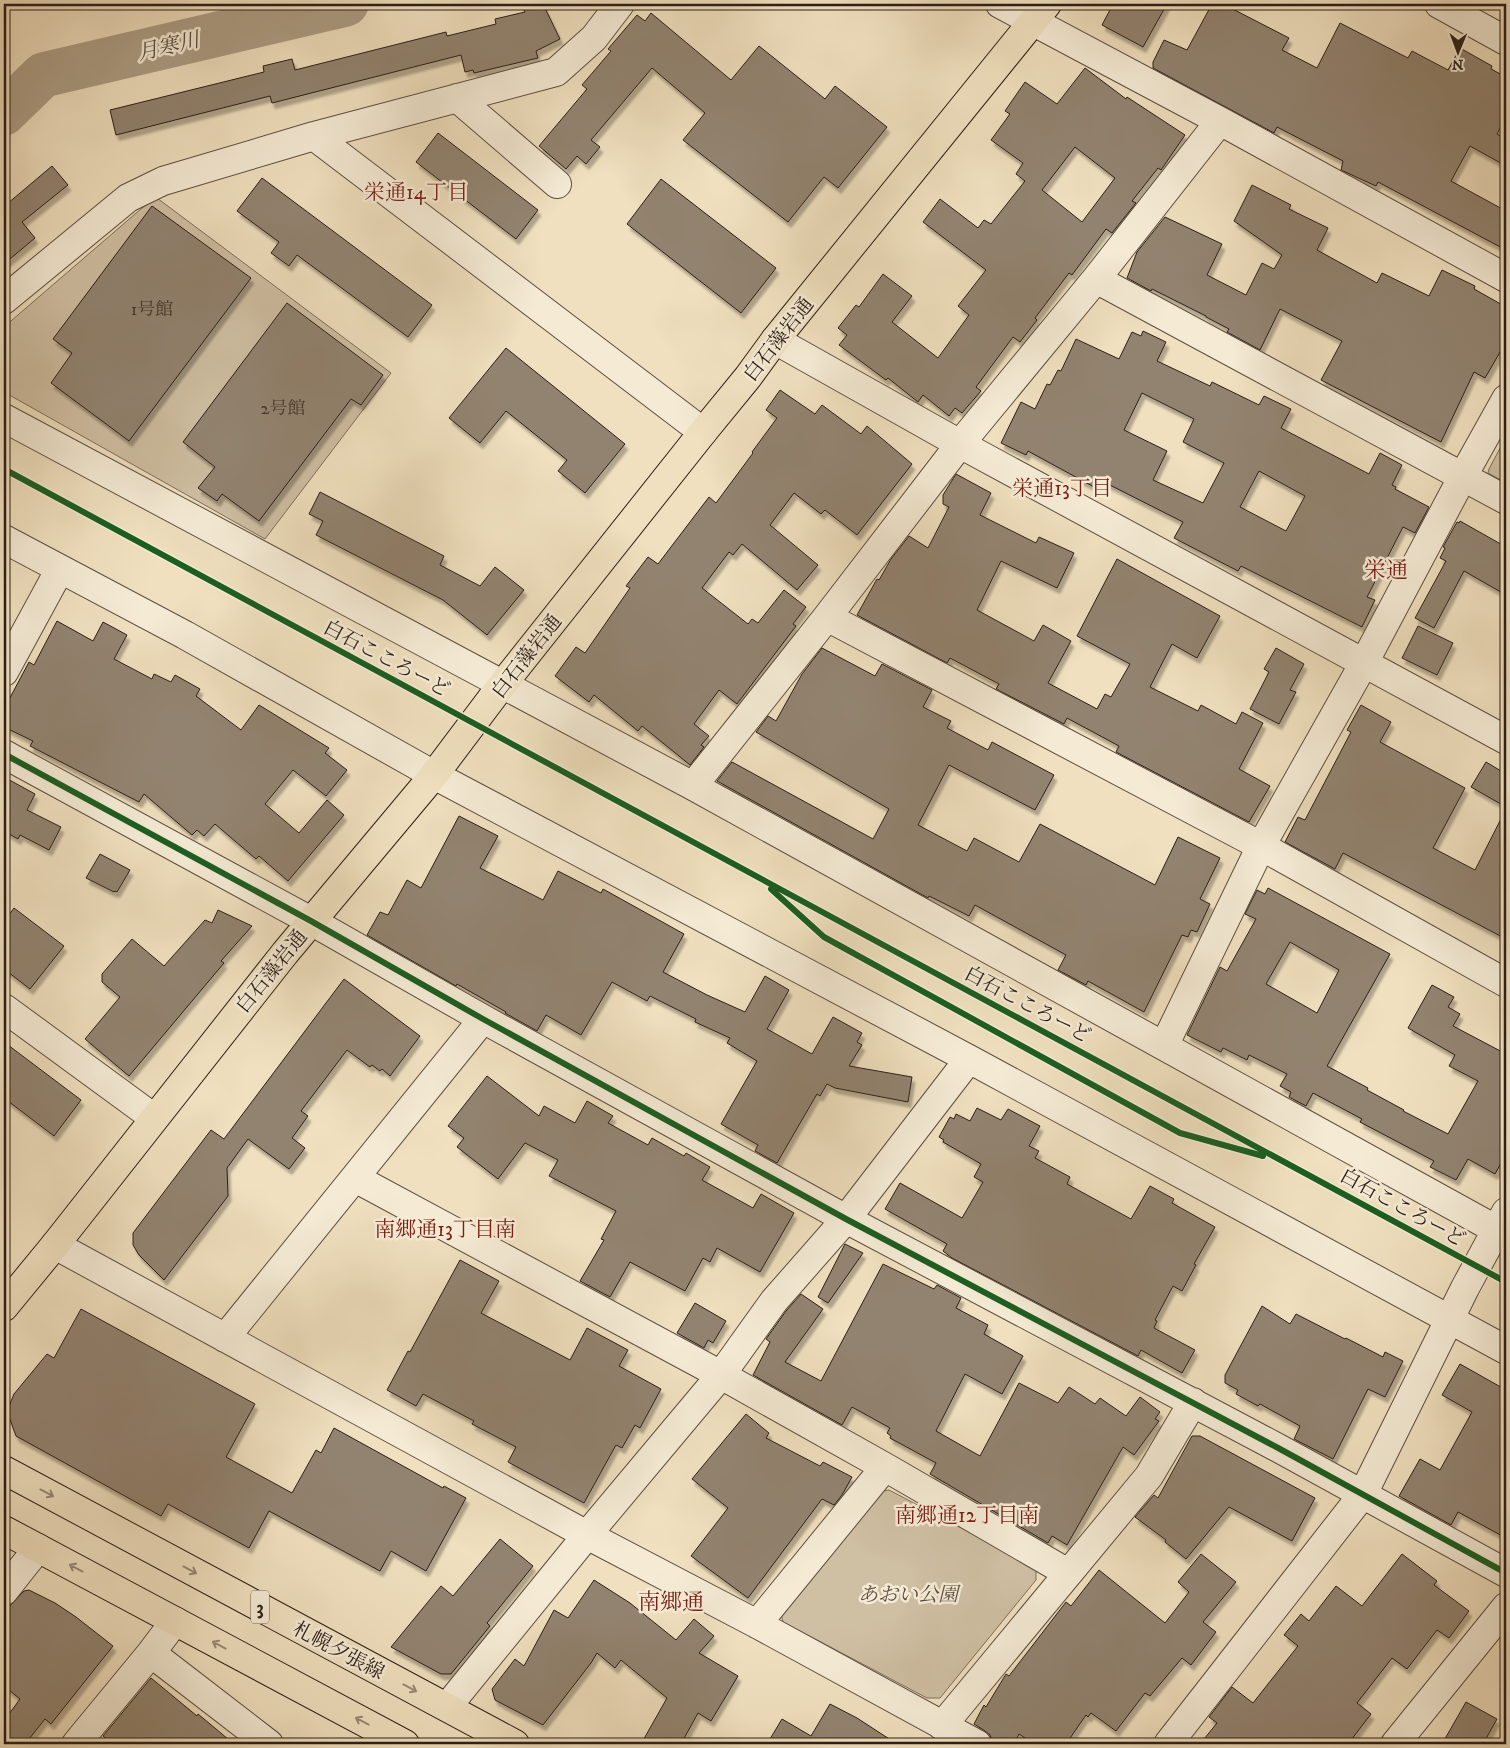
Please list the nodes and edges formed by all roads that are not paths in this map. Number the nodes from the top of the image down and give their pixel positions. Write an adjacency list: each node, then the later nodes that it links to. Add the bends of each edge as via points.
1 (620, 4): 6 (street, via 594,38 556,72)
2 (1000, 4): 4 (street)
3 (1439, 4): 5 (street)
4 (1040, 12): 7 (street); 13 (main road, 白石藻岩通)
5 (1504, 33)
6 (457, 98): 8 (street); 9 (street)
7 (1220, 121): 10 (street); 11 (street)
8 (314, 136): 12 (street, via 163,181 128,198); 16 (street)
9 (557, 184)
10 (1506, 278)
11 (1096, 279): 17 (street); 18 (street)
12 (4, 300)
13 (775, 340): 16 (main road, 白石藻岩通); 17 (street)
14 (1506, 399): 18 (street)
15 (4, 418): 25 (street)
16 (703, 432): 25 (main road, 白石藻岩通)
17 (960, 444): 22 (street); 23 (street)
18 (1463, 476): 19 (street); 23 (street)
19 (1506, 500)
20 (4, 539): 21 (street)
21 (60, 569): 24 (street); 28 (street)
22 (827, 616): 29 (street); 30 (street)
23 (1364, 663): 26 (street); 30 (street)
24 (4, 672)
25 (499, 689): 28 (main road, 白石藻岩通); 29 (street)
26 (1506, 740)
27 (4, 754): 31 (street)
28 (434, 775): 31 (main road, 白石藻岩通); 36 (street)
29 (692, 786): 35 (street)
30 (1260, 846): 32 (street); 35 (street)
31 (311, 921): 34 (street); 37 (main road, 白石藻岩通)
32 (1506, 983)
33 (4, 1008): 37 (street)
34 (483, 1019): 38 (street); 39 (street)
35 (1164, 1046): 40 (street)
36 (969, 1060): 39 (street); 43 (street)
37 (154, 1118): 41 (main road, 白石藻岩通)
38 (354, 1178): 44 (street); 46 (street)
39 (846, 1219): 46 (street, via 774,1301); 47 (street)
40 (1500, 1229): 43 (street)
41 (55, 1245): 42 (main road, 白石藻岩通); 44 (street)
42 (4, 1307)
43 (1449, 1320): 45 (street); 50 (street)
44 (225, 1338): 52 (street)
45 (1506, 1350)
46 (720, 1375): 48 (street); 52 (street)
47 (1193, 1402): 50 (street); 54 (street, via 1149,1476)
48 (885, 1467): 54 (street); 59 (street)
49 (4, 1470): 61 (main road, 札幌夕張線 / 3, one-way to 61)
50 (1363, 1494): 55 (street); 68 (street)
51 (4, 1530): 53 (main road)
52 (587, 1535): 59 (street); 61 (street)
53 (38, 1548): 56 (street); 58 (main road, one-way to 53)
54 (1068, 1573): 62 (street)
55 (1506, 1573)
56 (4, 1591)
57 (1506, 1607): 69 (street)
58 (175, 1621): 60 (street); 65 (main road, one-way to 58)
59 (757, 1624): 62 (street)
60 (151, 1653): 63 (street); 64 (street)
61 (447, 1707): 66 (main road, 札幌夕張線 / 3)
62 (942, 1726): 67 (street)
63 (76, 1744)
64 (269, 1744)
65 (405, 1744)
66 (516, 1744)
67 (977, 1744)
68 (1168, 1744)
69 (1395, 1744)

